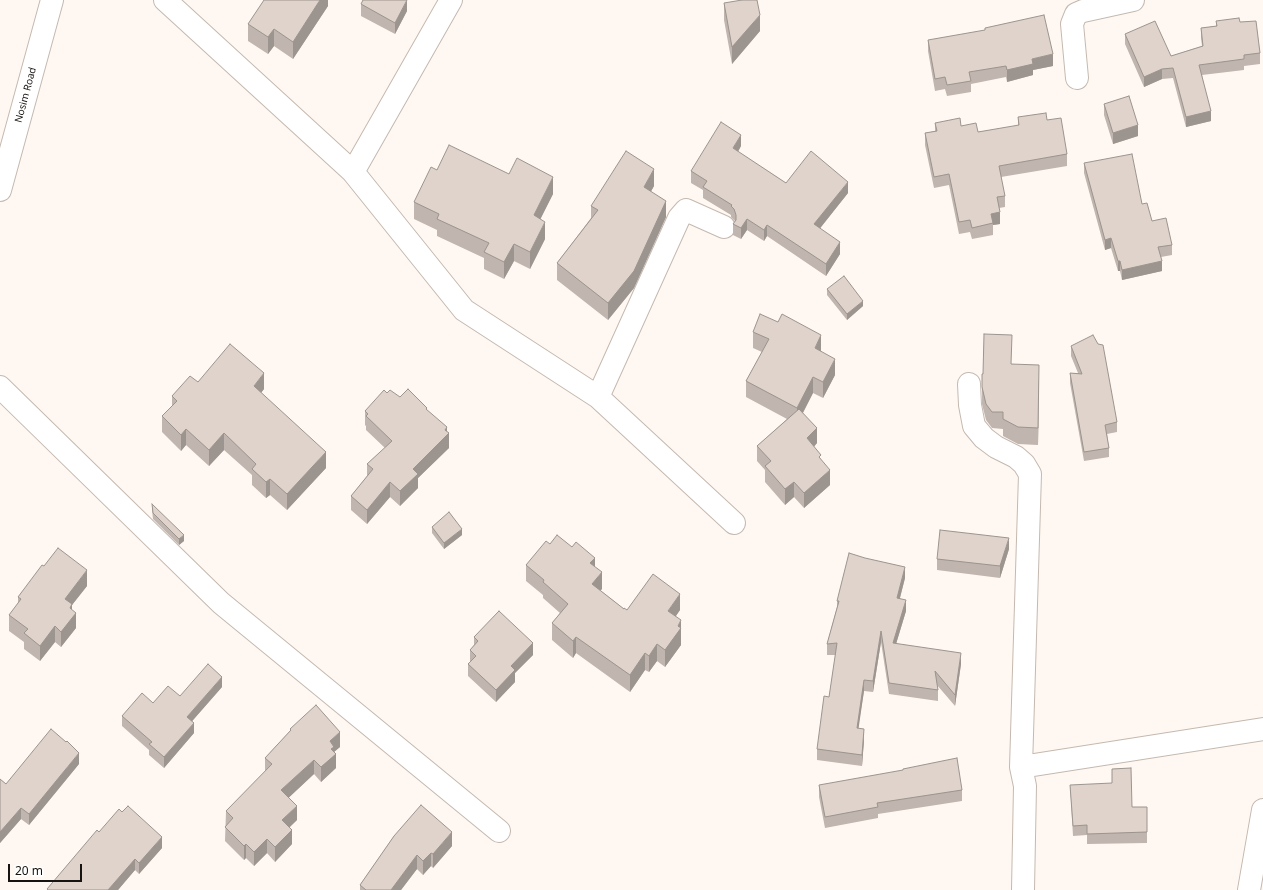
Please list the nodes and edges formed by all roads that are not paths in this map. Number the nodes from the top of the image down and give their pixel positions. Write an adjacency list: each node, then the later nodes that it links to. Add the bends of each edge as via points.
1 (52, 0): 7 (street, Nosim Road)
2 (165, 0): 6 (street)
3 (451, 0): 6 (street)
4 (1134, 0): 5 (street, via 1076,14 1072,24)
5 (1077, 78)
6 (353, 172): 11 (street, via 464,310)
7 (0, 190)
8 (724, 227): 11 (street, via 686,210 679,218)
9 (969, 384): 14 (street, via 974,426 996,447 1016,457 1030,474)
10 (0, 387): 16 (street, via 221,603)
11 (598, 397): 12 (street)
12 (734, 523)
13 (1263, 729): 14 (street)
14 (1021, 766): 17 (street, via 1025,786)
15 (1263, 810): 18 (street)
16 (499, 831)
17 (1022, 890)
18 (1249, 890)

